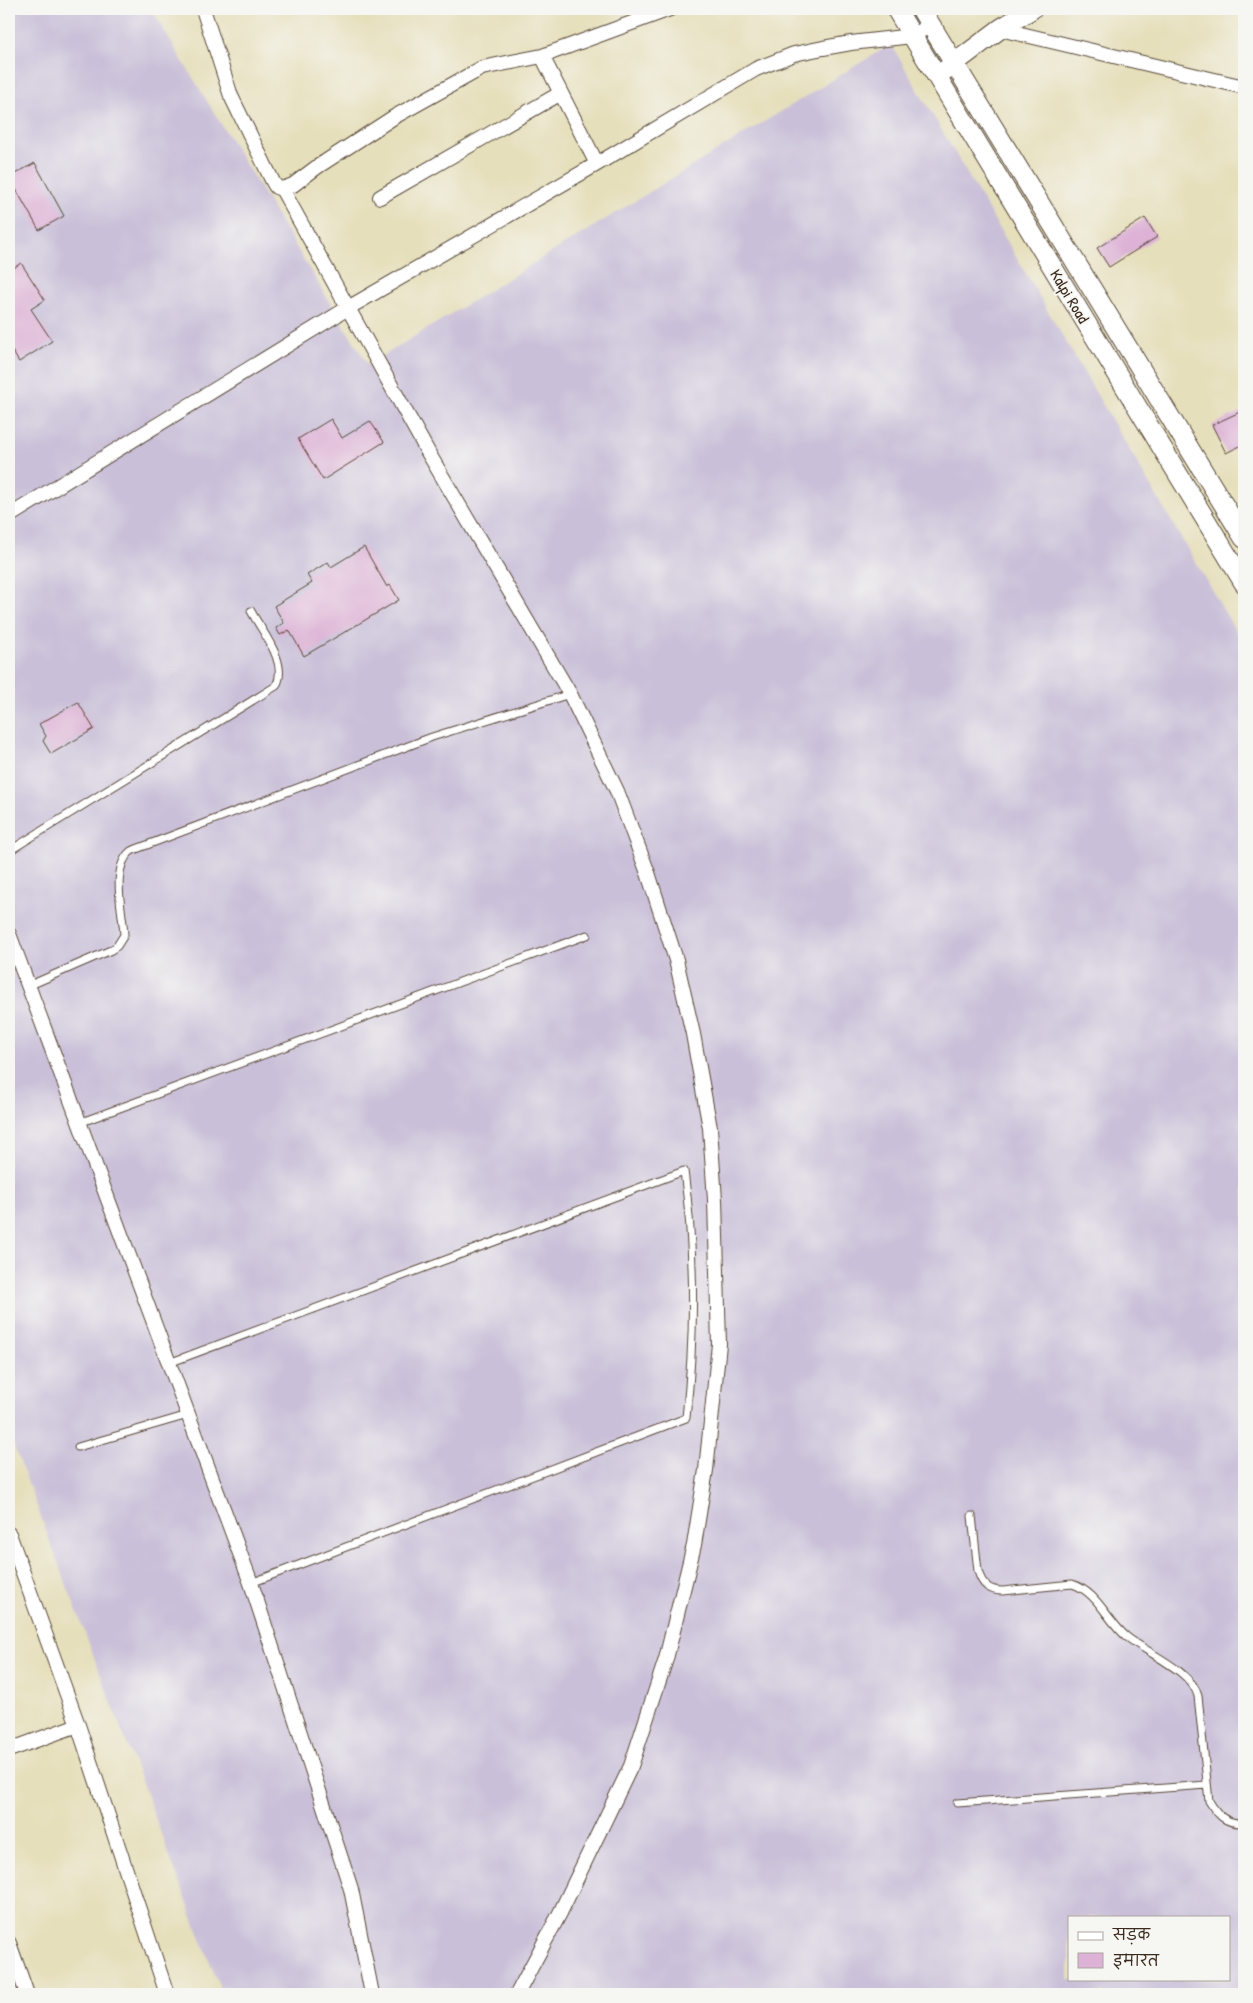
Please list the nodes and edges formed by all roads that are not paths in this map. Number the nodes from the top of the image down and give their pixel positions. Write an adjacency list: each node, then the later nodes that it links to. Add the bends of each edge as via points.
1 (203, 9): 15 (street, via 231,96 276,187)
2 (670, 9): 9 (street)
3 (896, 9): 8 (main road, Kalpi Road)
4 (921, 9): 6 (main road, Kalpi Road)
5 (1032, 9): 7 (main road)
6 (931, 25): 8 (street); 10 (main road, Kalpi Road)
7 (1000, 29): 10 (main road); 12 (street)
8 (912, 36): 11 (main road, Kalpi Road); 14 (street, via 851,43 776,60 741,76)
9 (542, 56): 13 (street); 15 (street, via 482,68 394,117 317,166 294,185)
10 (955, 64): 11 (main road); 19 (main road, Kalpi Road)
11 (936, 75): 20 (main road, Kalpi Road)
12 (1244, 87)
13 (561, 93): 14 (street); 16 (street)
14 (597, 164): 17 (street)
15 (282, 189): 17 (street)
16 (380, 197)
17 (348, 308): 18 (street); 22 (street, via 429,454)
18 (9, 516)
19 (1244, 538)
20 (1244, 583)
21 (250, 611): 23 (lane, via 278,660 280,678 276,686)
22 (570, 694): 26 (lane, via 440,734 131,851 122,860 118,874 124,927 121,941 111,950); 43 (street, via 616,791 648,873 676,960 693,1034 710,1128 719,1344 708,1460 697,1526 666,1659 631,1766)
23 (9, 851)
24 (9, 934): 26 (street)
25 (587, 935): 27 (lane)
26 (28, 986): 27 (street)
27 (79, 1123): 28 (street)
28 (169, 1363): 29 (street); 33 (lane, via 684,1171 691,1252 686,1418)
29 (188, 1415): 30 (lane); 33 (street)
30 (78, 1447)
31 (972, 1516): 36 (lane, via 978,1571 986,1587 1003,1592 1072,1584 1082,1587 1126,1637 1193,1683 1198,1696)
32 (9, 1534): 34 (street)
33 (251, 1583): 42 (street, via 351,1889)
34 (78, 1725): 35 (street); 41 (street)
35 (9, 1750)
36 (1207, 1785): 37 (lane); 38 (lane, via 1209,1801 1216,1813 1225,1820)
37 (957, 1802)
38 (1244, 1823)
39 (9, 1943): 40 (street)
40 (27, 1994)
41 (167, 1994)
42 (372, 1994)
43 (517, 1994)

